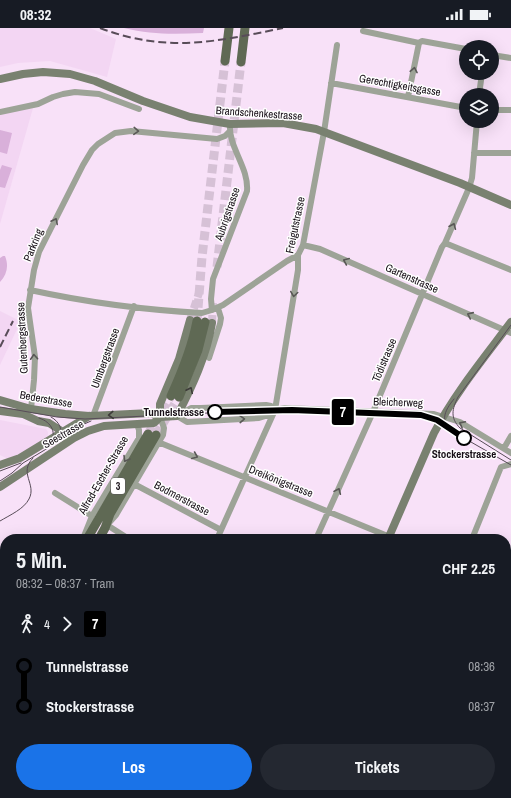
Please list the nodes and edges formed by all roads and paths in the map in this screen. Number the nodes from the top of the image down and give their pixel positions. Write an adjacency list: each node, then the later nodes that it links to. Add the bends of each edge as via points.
1 (229, 28): 9 (main road)
2 (245, 28): 10 (main road)
3 (363, 31): 4 (street)
4 (419, 43): 6 (street, via 422,41); 13 (street, one-way to 4)
5 (337, 45): 12 (street, Freigutstrasse)
6 (459, 48)
7 (499, 56): 8 (street)
8 (511, 58)
9 (225, 61)
10 (241, 62)
11 (0, 79): 19 (street, Brandschenkestrasse, via 43,72 70,74 190,117)
12 (331, 83): 13 (street, Gerechtigkeitsgasse); 21 (street, Freigutstrasse)
13 (408, 97): 14 (street, Gerechtigkeitsgasse)
14 (459, 107)
15 (139, 109): 18 (street, via 99,94 75,92 53,97 38,104)
16 (499, 110): 17 (street)
17 (511, 110)
18 (0, 112)
19 (230, 128): 21 (street, Brandschenkestrasse, via 283,123); 30 (street, Parkring, one-way to 19, via 39,252 88,156 98,144 115,133 131,131 217,139 225,136); 33 (street, Aubrigstrasse, via 247,186 213,279 211,299)
20 (476, 128): 22 (street, Tödistrasse)
21 (324, 132): 24 (street, Brandschenkestrasse); 27 (street, Freigutstrasse)
22 (474, 153): 23 (street); 24 (street, Tödistrasse)
23 (511, 153)
24 (469, 188): 25 (street, Brandschenkestrasse); 26 (street, Tödistrasse, one-way to 24)
25 (511, 205)
26 (445, 243): 29 (street); 31 (street, Tödistrasse)
27 (303, 245): 28 (street, Freigutstrasse); 31 (street, Gartenstrasse, one-way to 27, via 320,249)
28 (298, 255): 33 (street); 41 (street, Freigutstrasse, one-way to 41, via 297,278)
29 (511, 270)
30 (30, 290): 32 (street); 40 (street, Gutenbergstrasse, one-way to 30, via 35,357 28,308)
31 (423, 294): 36 (street, Gartenstrasse, one-way to 31); 43 (street, Tödistrasse)
32 (134, 306): 33 (street, via 202,313); 45 (street, Ulmbergstrasse)
33 (215, 309): 37 (street, Aubrigstrasse, via 221,318)
34 (201, 322): 38 (main road, via 198,350); 46 (street, one-way to 34, via 193,384 208,343); 48 (street, via 179,359 160,404)
35 (511, 322): 36 (street)
36 (508, 331): 47 (street, via 472,374)
37 (209, 358)
38 (175, 396)
39 (0, 400): 40 (street, Bederstrasse)
40 (30, 409): 44 (street); 45 (street, Bederstrasse)
41 (275, 410): 43 (street, Bleicherweg, via 285,408); 46 (street, Bleicherweg, via 266,405 191,408); 46 (street, Bleicherweg, one-way to 41, via 187,422 259,418); 60 (street, Freigutstrasse)
42 (0, 411): 44 (street, Bederstrasse)
43 (373, 412): 47 (street, Bleicherweg); 64 (street, Tödistrasse, one-way to 43)
44 (23, 414): 49 (street, Bederstrasse)
45 (91, 416): 48 (street, Seestrasse, one-way to 45, via 151,413); 51 (street, Seestrasse)
46 (177, 416): 48 (street, Bleicherweg)
47 (443, 416): 56 (street, Bleicherweg, one-way to 47, via 460,422); 75 (street)
48 (160, 417): 50 (street, Seestrasse, via 154,423); 53 (street, Alfred-Escher-Strasse, via 164,428 163,434)
49 (38, 421): 51 (street, Bederstrasse, via 49,422); 55 (street, via 52,429)
50 (137, 424): 54 (street, Seestrasse, via 96,428); 65 (street, Alfred-Escher-Strasse, one-way to 65, via 139,438)
51 (63, 432): 54 (street, Bederstrasse); 55 (street, Seestrasse)
52 (511, 436): 56 (street)
53 (154, 437): 60 (street, Dreikönigstrasse, one-way to 60); 61 (street, Alfred-Escher-Strasse); 66 (main road, Alfred-Escher-Strasse / 3, via 110,514); 69 (main road, Alfred-Escher-Strasse / 3)
54 (74, 438): 62 (street, Seestrasse)
55 (51, 439): 59 (street, Seestrasse, via 15,461)
56 (504, 448): 57 (street, Bleicherweg)
57 (511, 453)
58 (508, 464): 76 (street, via 501,467)
59 (0, 465)
60 (245, 477): 64 (street, Dreikönigstrasse); 67 (street, Freigutstrasse)
61 (134, 484): 66 (street, Alfred-Escher-Strasse); 67 (street, Bodmerstrasse)
62 (0, 487)
63 (55, 492): 65 (street)
64 (328, 511): 73 (street, Tödistrasse); 74 (street, Dreikönigstrasse)
65 (92, 516): 68 (street, Alfred-Escher-Strasse)
66 (106, 527): 70 (main road, Alfred-Escher-Strasse / 3); 71 (street)
67 (221, 530): 72 (street, Freigutstrasse)
68 (86, 534)
69 (89, 534)
70 (102, 534)
71 (119, 534)
72 (219, 534)
73 (318, 534)
74 (382, 534)
75 (393, 534)
76 (474, 534)

